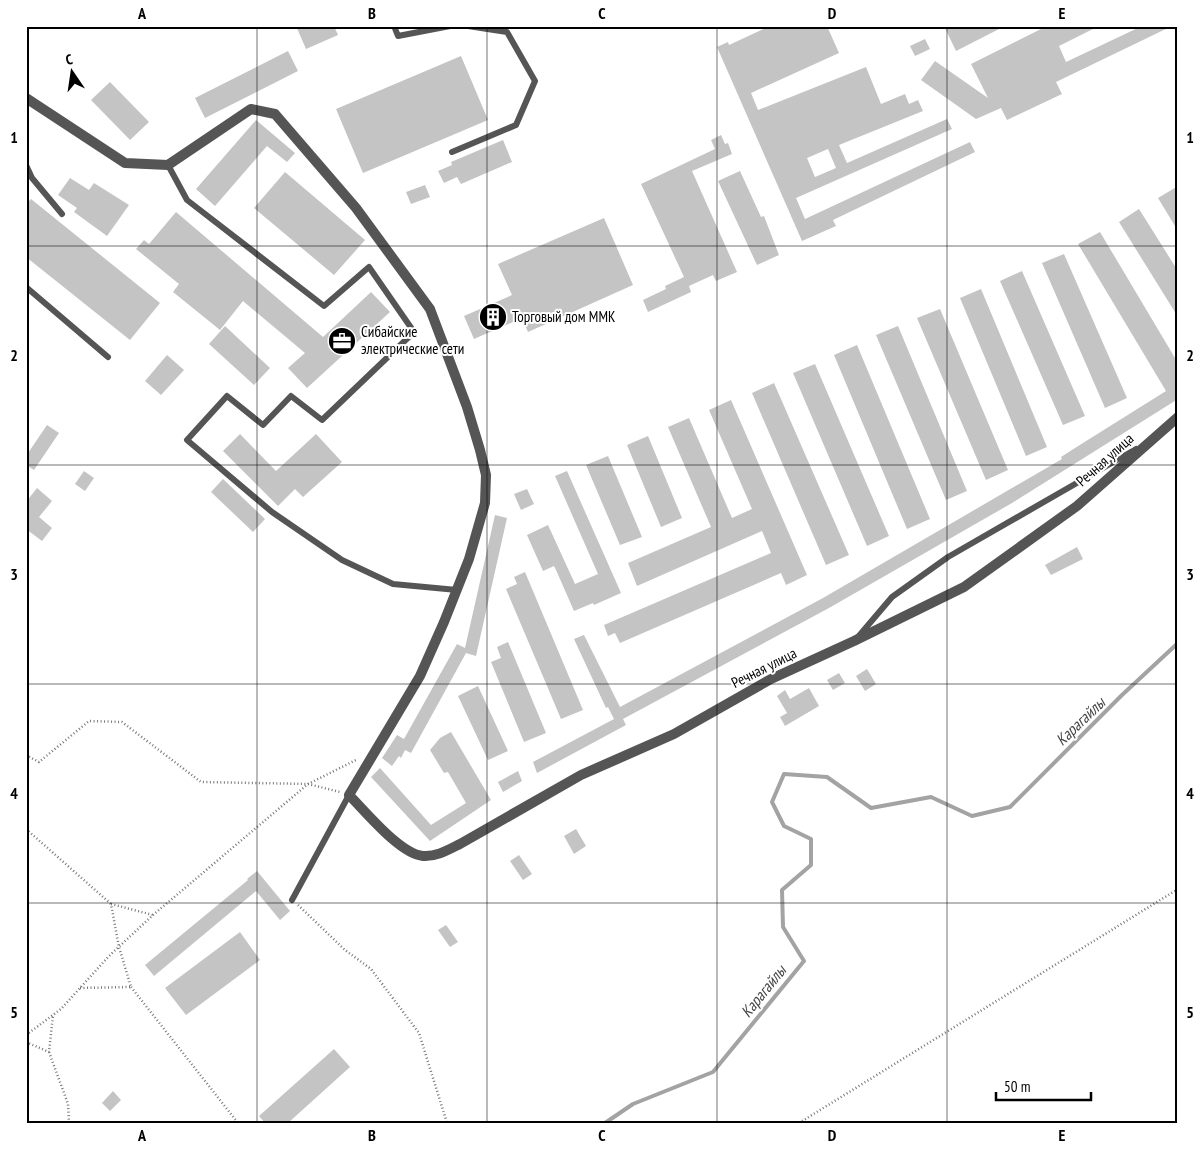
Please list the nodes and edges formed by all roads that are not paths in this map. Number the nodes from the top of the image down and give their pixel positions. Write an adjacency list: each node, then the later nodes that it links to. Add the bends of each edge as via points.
1 (394, 26): 2 (lane, via 398,36)
2 (450, 26)
3 (468, 26): 5 (lane, via 507,32 535,81 516,125)
4 (26, 98): 7 (street, via 125,163)
5 (452, 152)
6 (26, 165): 8 (lane, via 32,178)
7 (168, 165): 13 (street, via 251,109 275,114 356,208 430,309 467,407 486,475 485,503); 13 (lane, via 187,200 324,306 369,266 414,332 322,420 291,396 263,424 228,396 187,440 272,512 342,560 393,584)
8 (62, 214)
9 (26, 287): 10 (lane)
10 (108, 357)
11 (1178, 417): 12 (street, Речная улица)
12 (1144, 445): 14 (street, Речная улица, via 1077,506 964,587); 14 (lane, via 948,557 892,597)
13 (457, 590): 15 (street, via 420,676)
14 (854, 641): 15 (street, Речная улица, via 771,679 674,734 580,775 439,854 424,856 410,853)
15 (349, 795): 16 (lane)
16 (292, 900)

